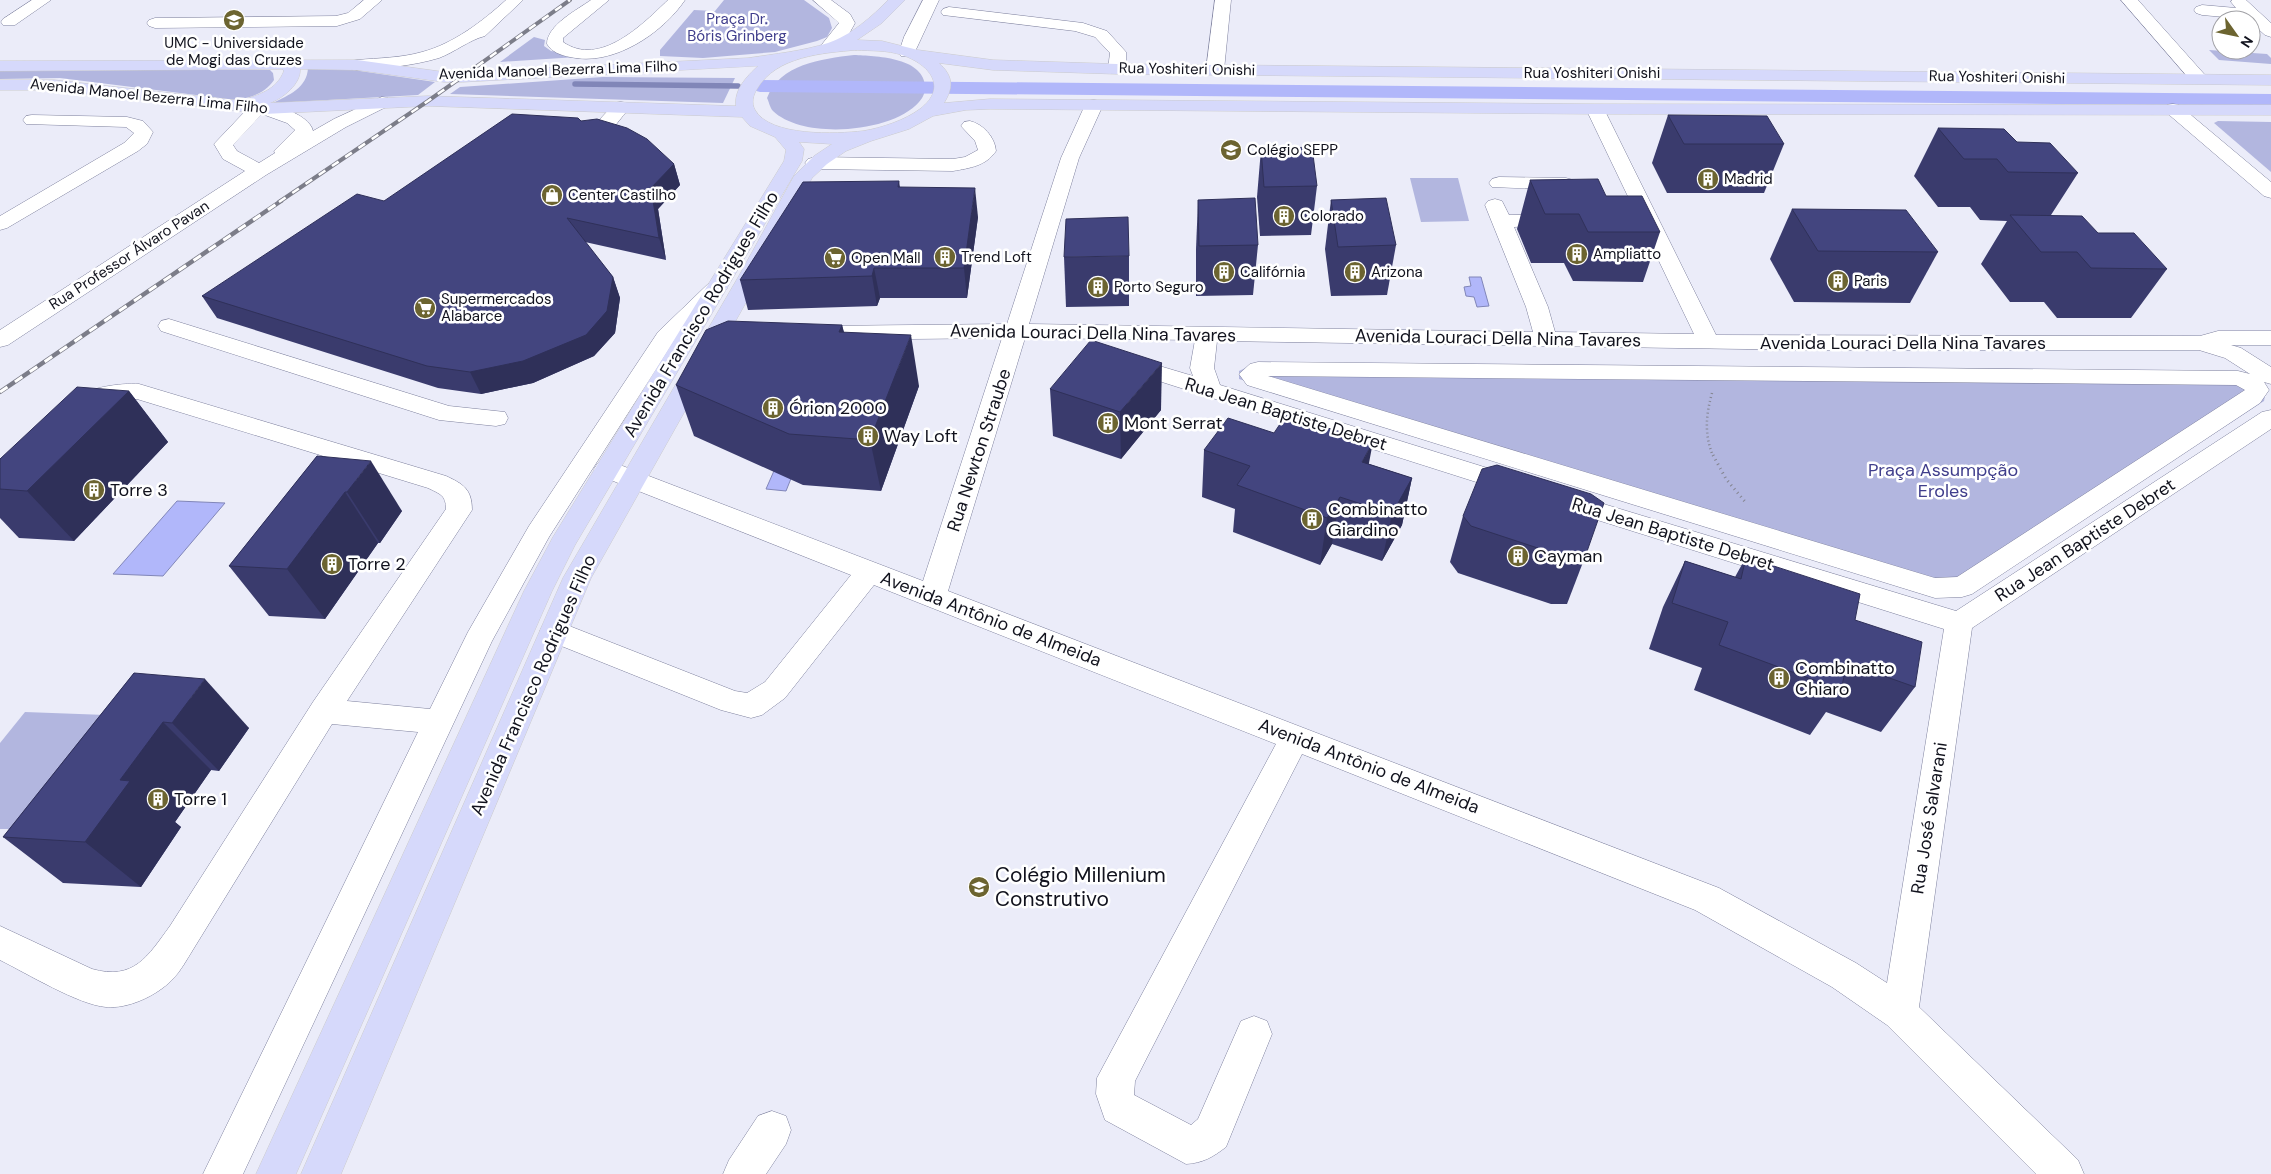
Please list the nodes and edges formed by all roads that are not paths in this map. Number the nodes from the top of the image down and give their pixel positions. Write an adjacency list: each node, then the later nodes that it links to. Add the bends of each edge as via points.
1 (42, 0): 22 (street)
2 (374, 0): 23 (street, via 354,16 337,21)
3 (515, 0): 21 (street)
4 (601, 0): 5 (street, via 555,37 555,44 560,49 571,53 616,49 646,30)
5 (677, 0)
6 (821, 0): 18 (street)
7 (840, 0): 18 (street, via 852,8)
8 (897, 0): 26 (main road, Avenida Francisco Rodrigues Filho, via 870,26)
9 (902, 0): 25 (main road)
10 (931, 0): 19 (street)
11 (1223, 0): 31 (street)
12 (2129, 0): 33 (street)
13 (2237, 0): 16 (street)
14 (950, 6): 19 (street, via 943,16); 30 (street, via 1077,26 1101,34 1118,52)
15 (2202, 10): 17 (street)
16 (2250, 10)
17 (2211, 11)
18 (844, 17): 26 (street, via 846,26)
19 (921, 19): 25 (street)
20 (2261, 19): 24 (street)
21 (490, 21): 28 (street, via 434,54 396,62); 32 (street, via 441,66 438,71)
22 (10, 22)
23 (155, 23)
24 (2271, 32)
25 (902, 44): 26 (main road, Avenida Francisco Rodrigues Filho); 30 (main road, Rua Yoshiteri Onishi, via 992,65); 45 (main road, Avenida Francisco Rodrigues Filho, via 931,63 941,74 944,88)
26 (826, 49): 32 (main road, Avenida Manoel Bezerra Lima Filho, via 748,63); 44 (main road, Avenida Francisco Rodrigues Filho, via 793,56 768,67 751,82 744,97)
27 (287, 64): 28 (main road, Avenida Manoel Bezerra Lima Filho); 29 (main road, Avenida Manoel Bezerra Lima Filho); 38 (main road, via 293,71 288,84 280,91 253,104)
28 (357, 65): 32 (main road, Avenida Manoel Bezerra Lima Filho)
29 (0, 66)
30 (1118, 69): 31 (main road, Rua Yoshiteri Onishi)
31 (1215, 70): 33 (main road, Rua Yoshiteri Onishi)
32 (444, 77)
33 (2199, 79): 34 (main road, Rua Yoshiteri Onishi)
34 (2271, 80)
35 (0, 85): 38 (main road, Avenida Manoel Bezerra Lima Filho, via 54,85)
36 (382, 102): 39 (main road, Avenida Manoel Bezerra Lima Filho); 40 (main road, Avenida Manoel Bezerra Lima Filho, via 299,109); 52 (street, Rua Professor Álvaro Pavan)
37 (1094, 105): 41 (main road, Rua Yoshiteri Onishi); 45 (main road, Rua Yoshiteri Onishi, via 966,105); 60 (street, Rua Newton Straube, via 1070,158)
38 (237, 106): 40 (main road, Avenida Manoel Bezerra Lima Filho)
39 (621, 107): 44 (main road, Avenida Manoel Bezerra Lima Filho); 49 (street)
40 (261, 108): 52 (street, via 244,120 223,146 230,156); 52 (street, Rua Professor Álvaro Pavan, via 300,122 304,131)
41 (1595, 109): 42 (main road, Rua Yoshiteri Onishi); 68 (street)
42 (2173, 109): 43 (main road, Rua Yoshiteri Onishi); 54 (street)
43 (2271, 110)
44 (747, 112): 48 (main road, Avenida Francisco Rodrigues Filho, via 762,125)
45 (927, 112): 50 (main road, Avenida Francisco Rodrigues Filho, via 908,123)
46 (32, 120): 57 (street, via 127,122 144,132 140,140 131,146)
47 (970, 126): 51 (street, via 983,137 988,152 970,163)
48 (782, 134): 50 (main road, Avenida Francisco Rodrigues Filho, via 838,139); 58 (main road, Avenida Francisco Rodrigues Filho, via 794,149 793,161)
49 (595, 136)
50 (867, 136): 51 (main road, Avenida Francisco Rodrigues Filho)
51 (815, 163): 63 (main road, Avenida Francisco Rodrigues Filho, via 804,176)
52 (259, 171): 67 (street, Rua Professor Álvaro Pavan)
53 (1587, 188): 55 (street, via 1579,184 1493,184)
54 (2271, 192)
55 (1502, 220): 56 (street); 66 (street, via 1537,307)
56 (1578, 220)
57 (0, 224)
58 (716, 289): 77 (main road, Avenida Francisco Rodrigues Filho); 83 (street, via 666,337 549,517 478,640)
59 (169, 326): 75 (street, via 447,414)
60 (1024, 332): 62 (street, Avenida Louraci Della Nina Tavares); 64 (street, Avenida Louraci Della Nina Tavares); 73 (street, Rua Jean Baptiste Debret); 79 (street, Rua Newton Straube)
61 (746, 333): 63 (street)
62 (804, 333)
63 (716, 334): 77 (main road, Avenida Francisco Rodrigues Filho)
64 (1208, 334): 66 (street, Avenida Louraci Della Nina Tavares); 73 (street, via 1202,368)
65 (2271, 338): 69 (street, via 2218,338)
66 (1546, 339): 68 (street, Avenida Louraci Della Nina Tavares)
67 (0, 340)
68 (1708, 342): 69 (street, Avenida Louraci Della Nina Tavares)
69 (2200, 343): 70 (street); 72 (street, Avenida Louraci Della Nina Tavares, via 2233,353)
70 (2271, 347)
71 (1739, 374): 71 (street, via 1258,370 1251,374 1255,380 1935,588 1962,587 2252,398 2257,390 2252,383 2238,378)
72 (2271, 377)
73 (1210, 390): 80 (street, Rua Jean Baptiste Debret)
74 (64, 416): 82 (street, via 103,394 123,390 139,392 411,474 454,490 459,500 458,510)
75 (496, 418)
76 (2271, 418): 80 (street, Rua Jean Baptiste Debret)
77 (620, 474): 78 (street, Avenida Antônio de Almeida); 81 (main road, Avenida Francisco Rodrigues Filho); 90 (main road, Avenida Francisco Rodrigues Filho, via 562,544 538,591)
78 (869, 572): 79 (street, Avenida Antônio de Almeida); 81 (street, via 774,690 751,706 732,702)
79 (932, 596): 84 (street, Avenida Antônio de Almeida)
80 (1959, 623): 86 (street, Rua José Salvarani)
81 (554, 631): 91 (main road, Avenida Francisco Rodrigues Filho)
82 (324, 711): 83 (street); 85 (street, via 182,938 160,968 140,983 123,989 105,990 87,985)
83 (438, 722): 89 (street)
84 (1295, 737): 86 (street, Avenida Antônio de Almeida, via 1707,899 1844,974); 87 (street, via 1116,1078 1118,1107 1186,1145 1198,1144 1212,1133)
85 (0, 942)
86 (1900, 1013): 93 (street, Avenida Antônio de Almeida)
87 (1254, 1034)
88 (772, 1130): 92 (street)
89 (223, 1174)
90 (276, 1174)
91 (321, 1174)
92 (743, 1174)
93 (2064, 1174)

